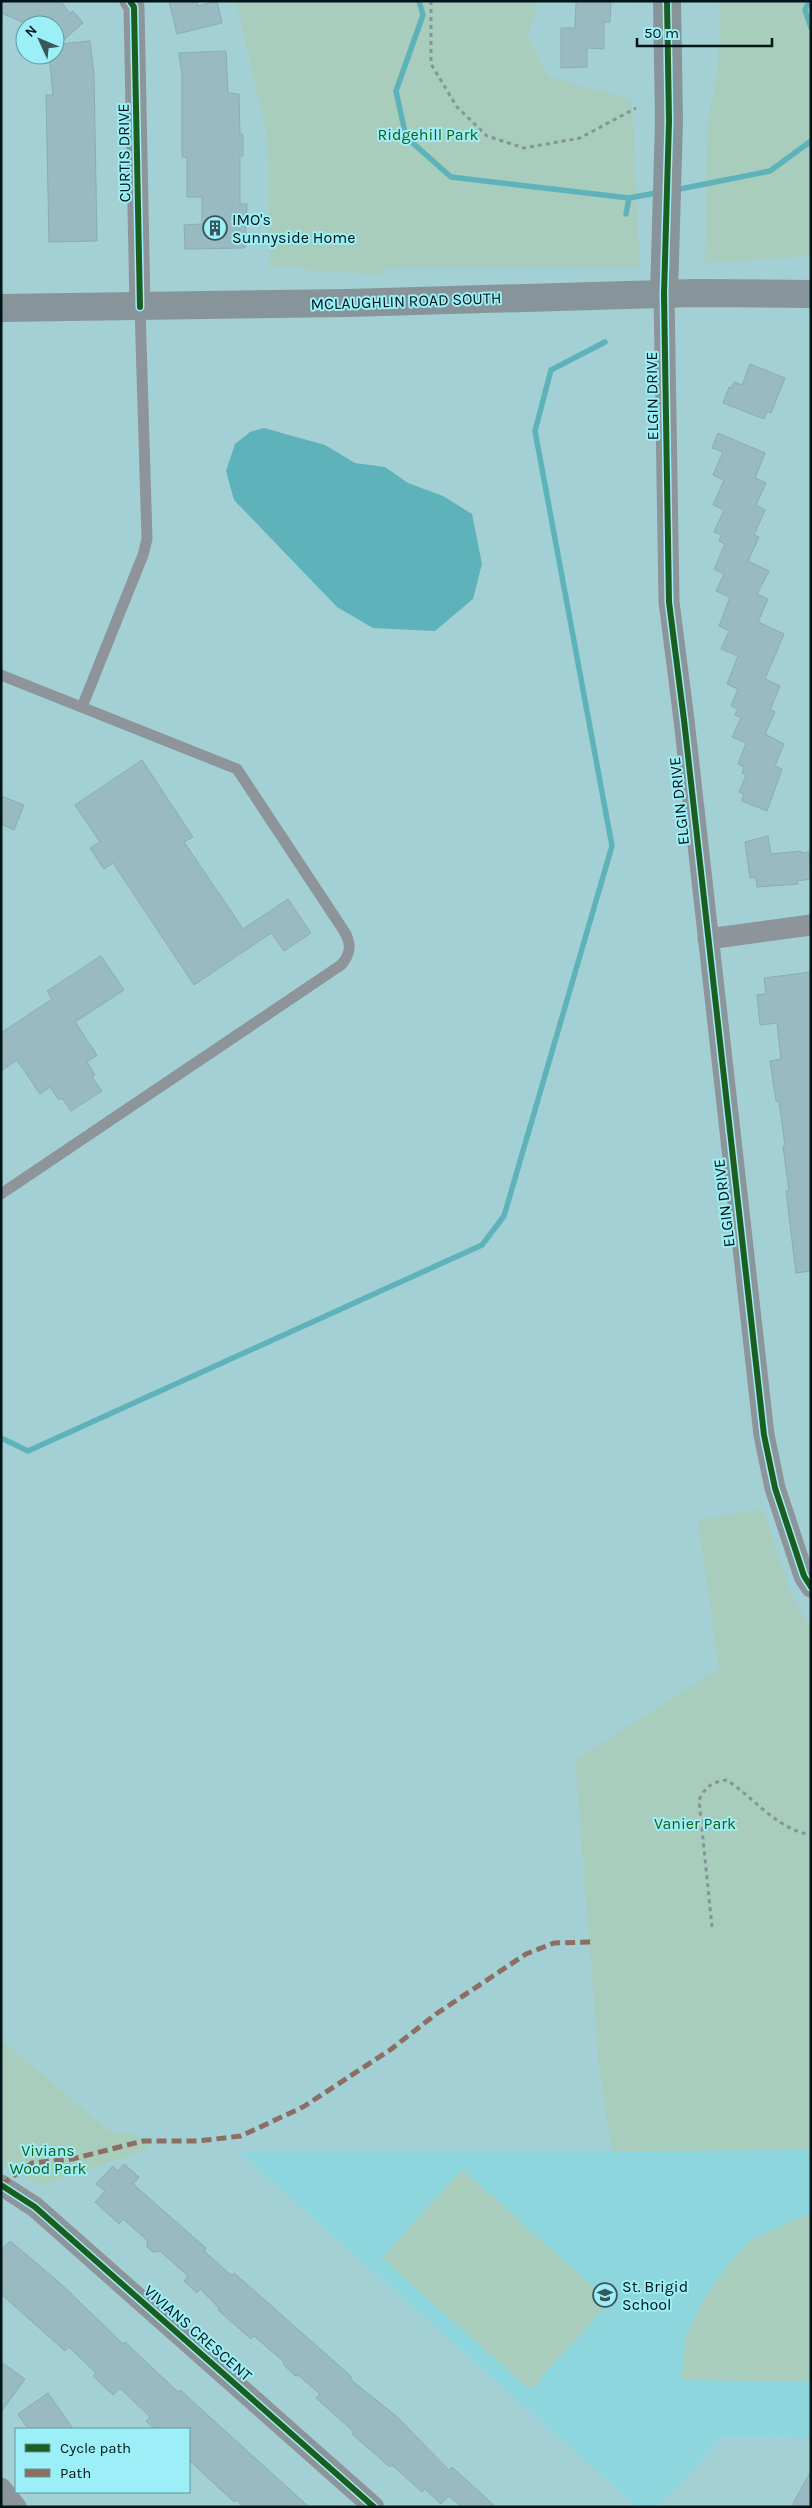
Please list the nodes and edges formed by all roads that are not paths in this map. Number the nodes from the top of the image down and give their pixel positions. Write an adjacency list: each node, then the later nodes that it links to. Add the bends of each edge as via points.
1 (130, 1): 5 (street, CURTIS DRIVE, via 134,7)
2 (667, 1): 3 (main road, ELGIN DRIVE, via 668,150)
3 (664, 294): 4 (main road, MCLAUGHLIN ROAD SOUTH); 5 (main road, MCLAUGHLIN ROAD SOUTH); 10 (street, ELGIN DRIVE, via 668,602)
4 (811, 294)
5 (140, 307): 6 (main road, MCLAUGHLIN ROAD SOUTH); 8 (lane, via 147,539)
6 (1, 308)
7 (1, 675): 8 (lane)
8 (82, 707): 11 (lane, via 237,769 349,938 350,947 340,964)
9 (811, 925): 10 (street)
10 (708, 940): 12 (street, ELGIN DRIVE, via 764,1436 775,1488 804,1576)
11 (1, 1194)
12 (811, 1588)
13 (1, 2185): 16 (street, VIVIANS CRESCENT, via 35,2207)
14 (1, 2488): 15 (street)
15 (16, 2507)
16 (374, 2507)

